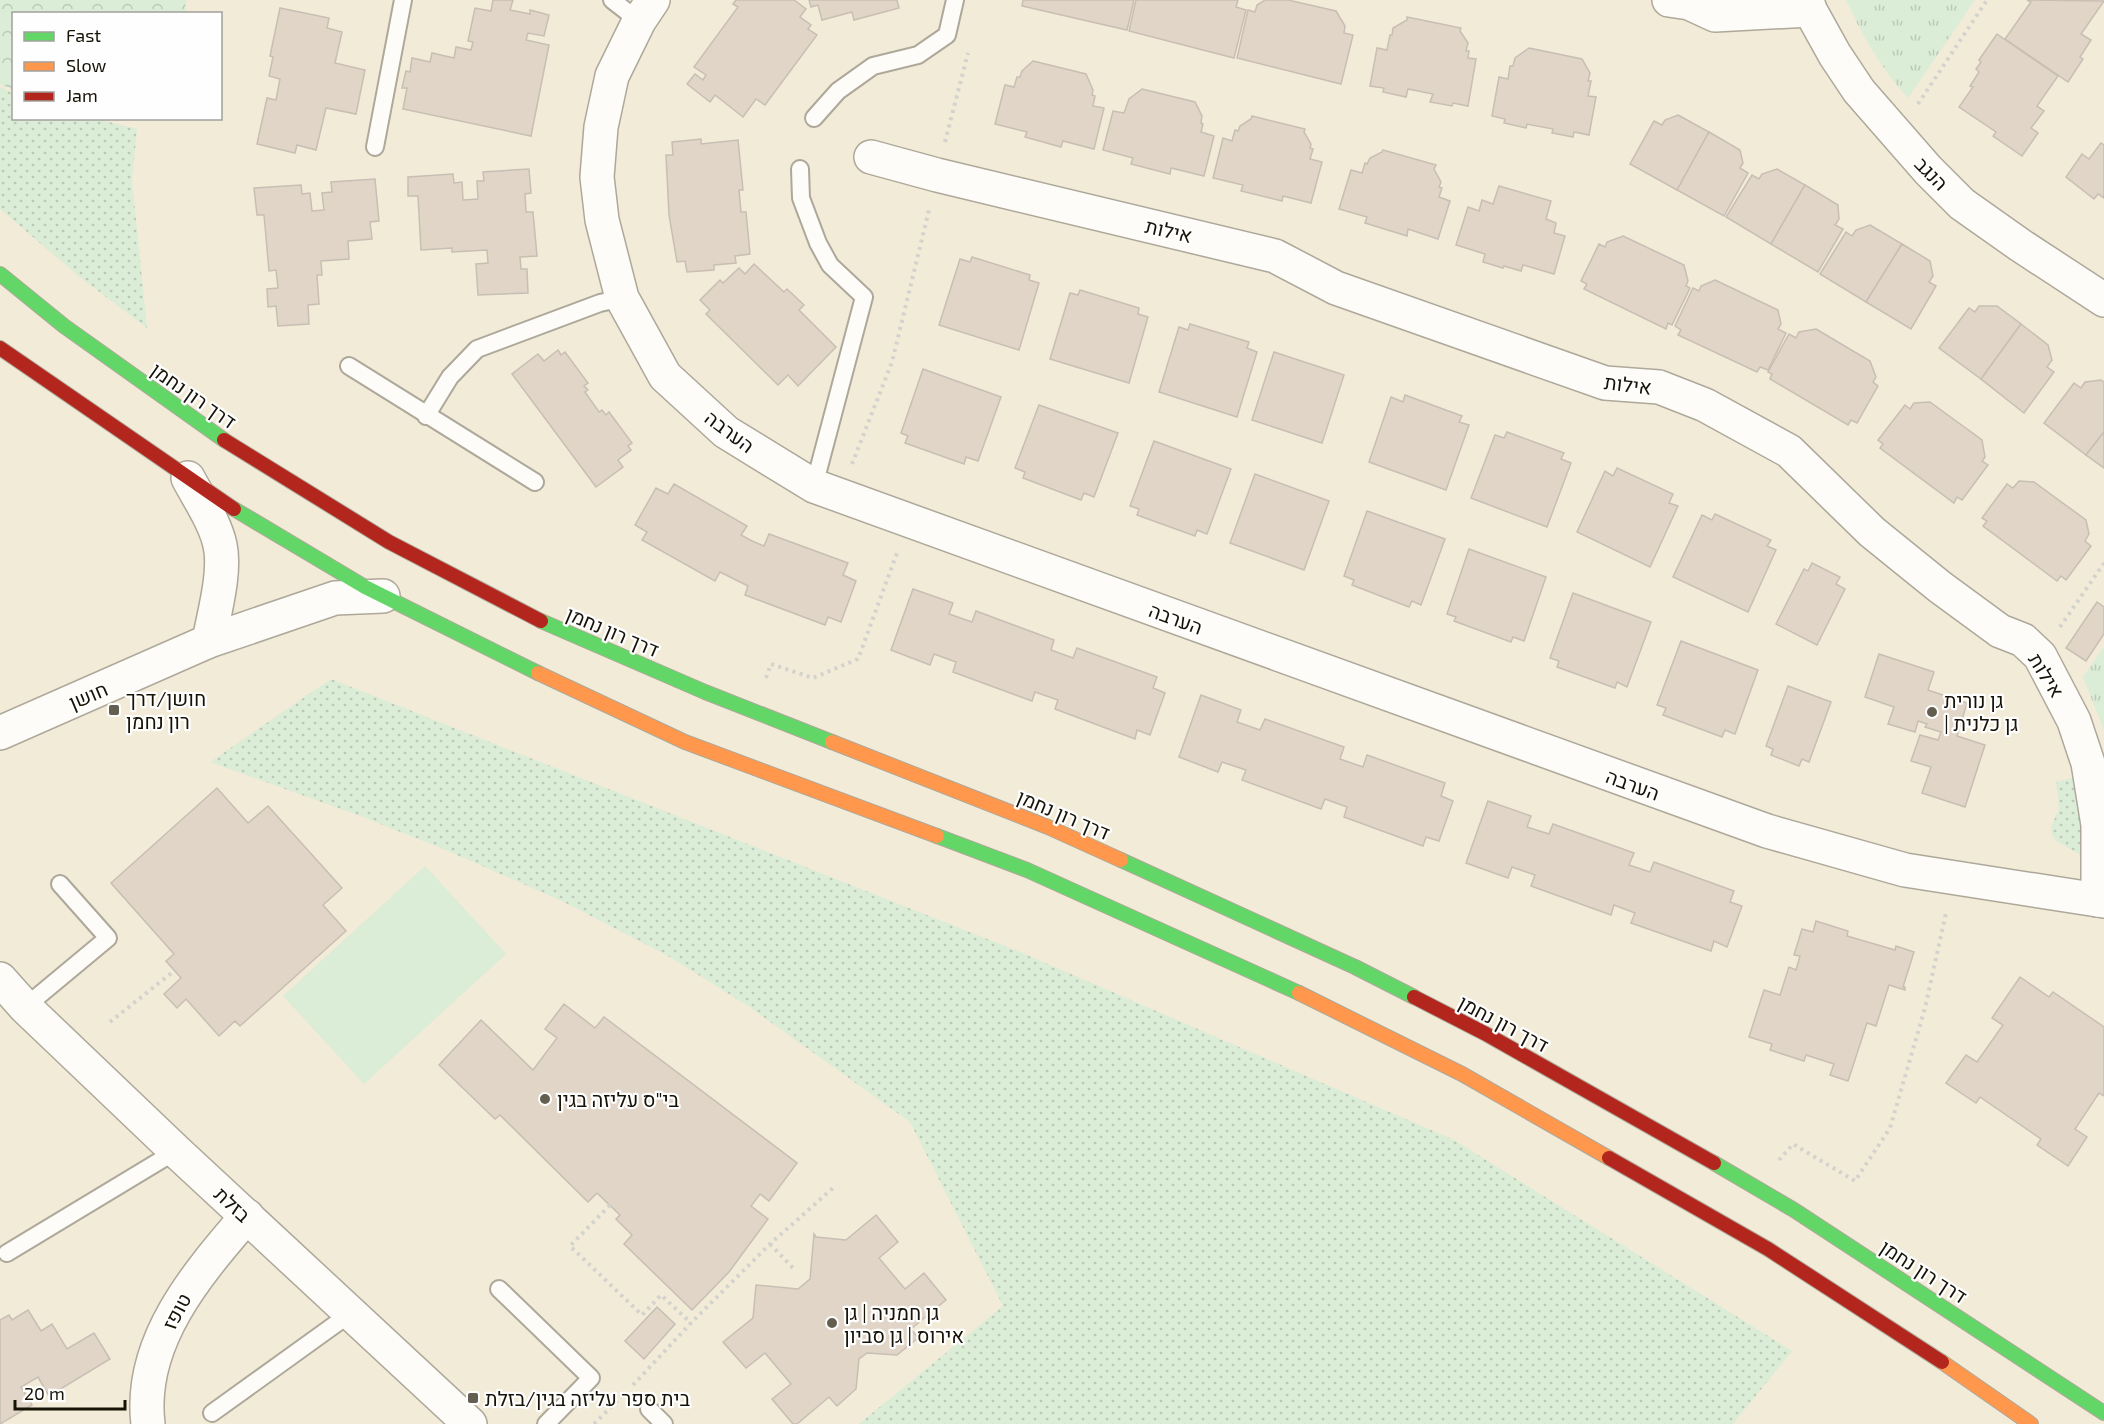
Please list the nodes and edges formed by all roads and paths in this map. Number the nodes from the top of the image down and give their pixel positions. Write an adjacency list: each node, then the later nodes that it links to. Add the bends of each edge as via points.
1 (404, 0): 11 (lane)
2 (612, 0): 7 (lane)
3 (955, 0): 10 (lane, via 947,35 918,55 873,66 838,91)
4 (1988, 0): 9 (path)
5 (1684, 1): 6 (street, via 1715,15)
6 (1808, 5): 18 (street, הנגב, via 1859,91 1962,204)
7 (646, 10): 17 (street, הערבה, via 612,76 601,127 597,177 602,220)
8 (970, 46): 14 (path)
9 (1917, 105)
10 (814, 118)
11 (375, 147)
12 (871, 157): 14 (street, אילות)
13 (800, 169): 25 (lane, via 801,198 818,243 830,265 864,297)
14 (937, 175): 34 (street, אילות, via 1275,255 1336,288 1605,383 1659,387 1705,405 1789,451 1872,532 1940,587 2000,631 2023,640 2040,656 2074,722 2088,763 2098,825)
15 (919, 249): 22 (path, via 892,362)
16 (0, 274): 53 (main road, דרך רון נחמן, via 64,326 205,428 389,542 543,622 705,692 1048,827 1365,972 1517,1051 1794,1210)
17 (622, 298): 21 (lane, via 477,349 450,377); 25 (street, הערבה, via 664,376 726,432)
18 (2104, 300)
19 (0, 348): 23 (main road)
20 (349, 366): 21 (lane)
21 (426, 416): 24 (lane)
22 (851, 467)
23 (188, 478): 28 (main road, via 249,519); 30 (street, via 220,546 220,581)
24 (535, 482)
25 (814, 486): 34 (street, הערבה, via 1767,831 1905,870)
26 (899, 547): 31 (path, via 858,659 813,678 771,664)
27 (2104, 563): 29 (path)
28 (383, 596): 30 (street, חושן, via 335,598); 59 (main road, via 685,742 1027,870 1334,1009 1462,1074 1768,1249)
29 (2057, 631)
30 (209, 641): 32 (street, חושן)
31 (763, 687)
32 (0, 733)
33 (60, 884): 38 (lane, via 108,938)
34 (2101, 900)
35 (1947, 909): 41 (path, via 1890,1128 1855,1181 1793,1144)
36 (174, 971): 39 (path)
37 (0, 979): 38 (street, בזלת)
38 (25, 1007): 40 (street, בזלת)
39 (110, 1022)
40 (176, 1150): 44 (street, בזלת); 46 (lane)
41 (1776, 1163)
42 (832, 1188): 45 (path)
43 (610, 1205): 50 (path, via 570,1246 642,1315 661,1295)
44 (247, 1216): 49 (street, בזלת); 54 (street, טופז, via 198,1274 174,1312 154,1355 148,1387)
45 (770, 1244): 47 (path); 50 (path)
46 (7, 1252)
47 (794, 1269)
48 (499, 1289): 56 (lane, via 591,1378)
49 (351, 1313): 52 (lane); 55 (street, בזלת)
50 (691, 1323): 57 (path)
51 (649, 1409): 58 (lane)
52 (212, 1413)
53 (2104, 1413)
54 (148, 1424)
55 (470, 1424)
56 (546, 1424)
57 (594, 1424)
58 (664, 1424)
59 (2031, 1424)

